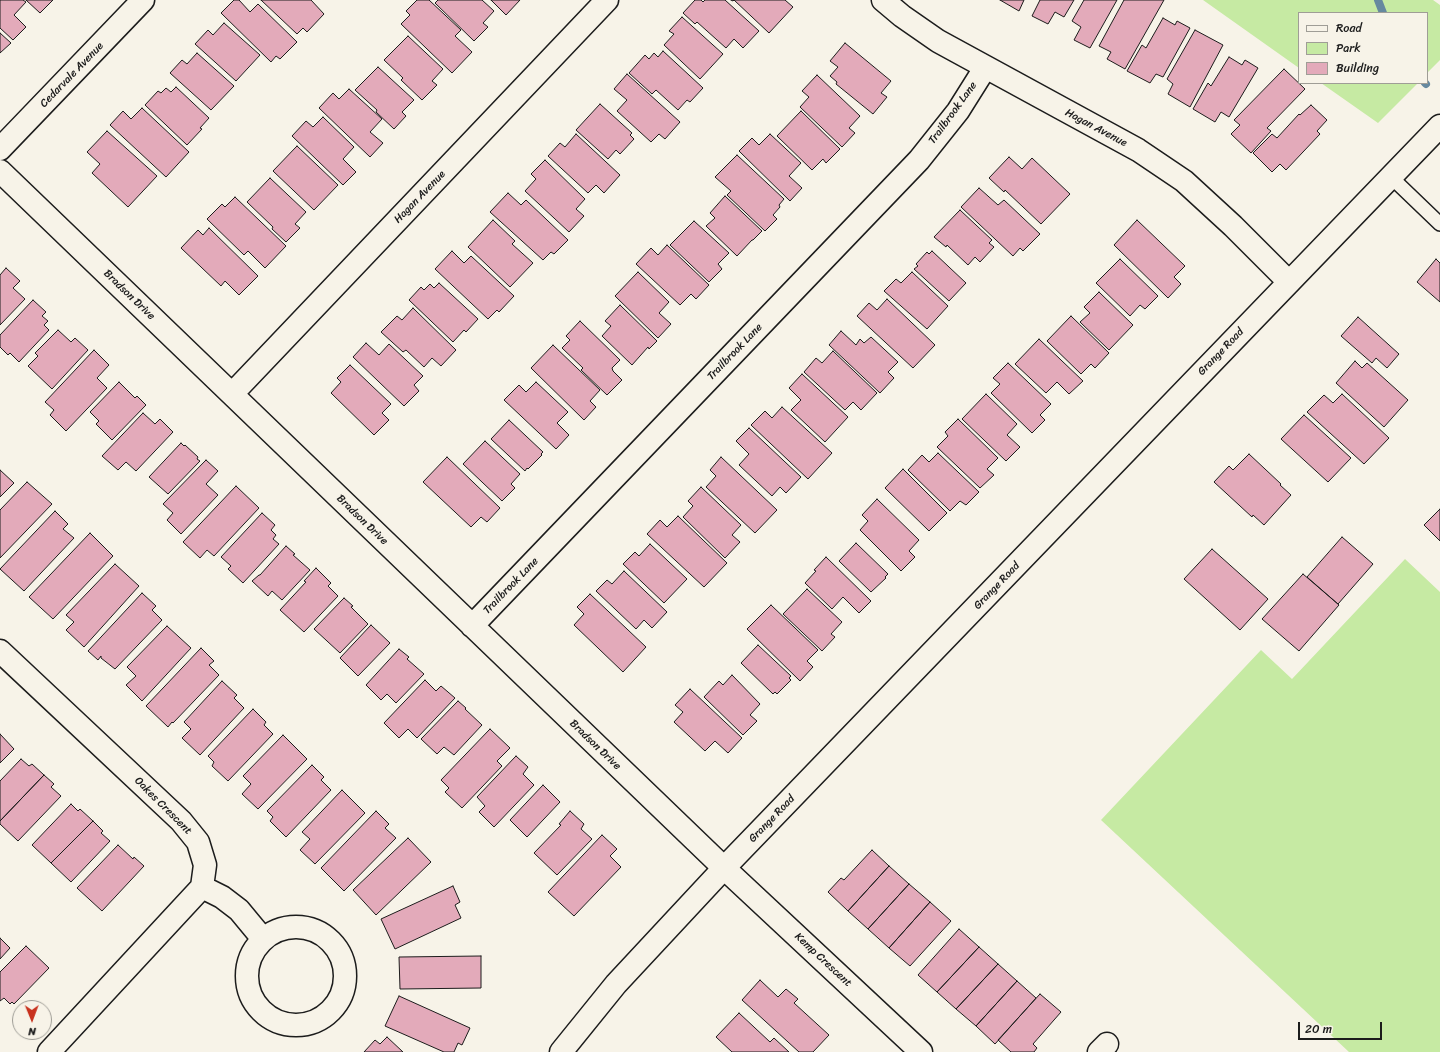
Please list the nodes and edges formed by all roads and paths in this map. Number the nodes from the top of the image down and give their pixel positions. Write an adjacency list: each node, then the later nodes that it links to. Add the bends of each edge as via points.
1 (143, 0): 6 (street, Cedarvale Avenue)
2 (607, 0): 11 (street, Hagan Avenue)
3 (883, 0): 4 (street, Hagan Avenue, via 938,41)
4 (985, 68): 10 (street, Hagan Avenue, via 1138,150 1184,181); 12 (street, Trailbrook Lane, via 958,111 919,160)
5 (1440, 126): 8 (street, Grange Road)
6 (0, 149)
7 (0, 171): 11 (street, Bradson Drive)
8 (1391, 177): 9 (lane); 10 (street, Grange Road)
9 (1440, 224)
10 (1289, 282): 14 (street, Grange Road)
11 (232, 394): 12 (street, Bradson Drive)
12 (472, 626): 14 (street, Bradson Drive)
13 (0, 651): 15 (street, Oakes Crescent, via 181,821 198,842 205,864)
14 (724, 868): 18 (street, Grange Road, via 616,984); 19 (street, Kemp Crescent)
15 (202, 887): 16 (street, via 222,897 239,910); 17 (street)
16 (263, 940): 16 (street, via 253,951 248,965 247,980 251,995 259,1008 270,1017 298,1025 313,1022 326,1015 336,1004 343,989 345,974 342,958 334,945 322,934 307,928 291,927 276,931)
17 (49, 1052)
18 (561, 1052)
19 (921, 1052)

